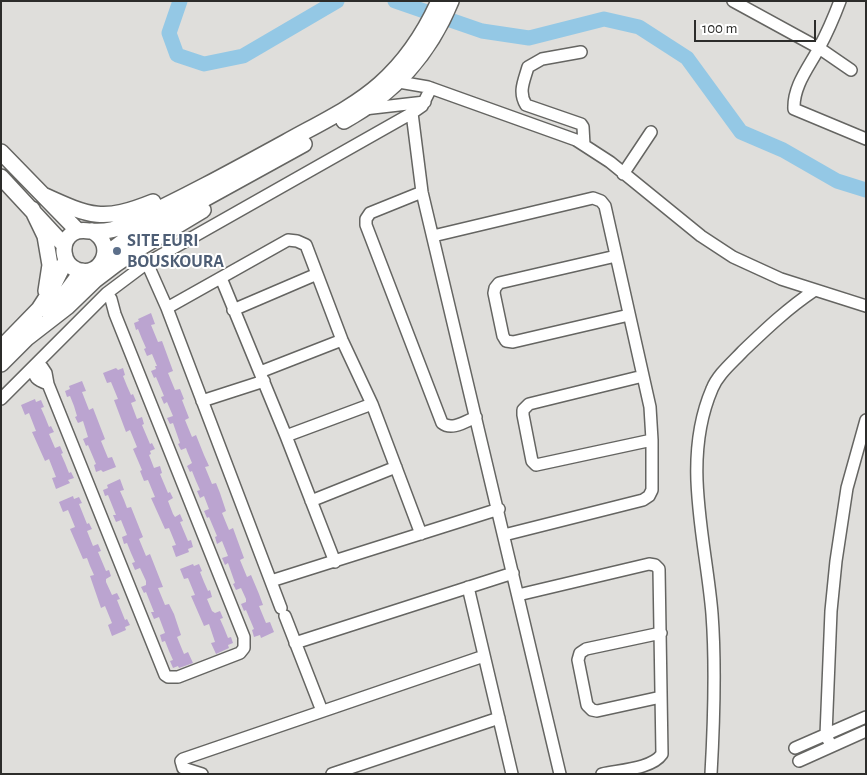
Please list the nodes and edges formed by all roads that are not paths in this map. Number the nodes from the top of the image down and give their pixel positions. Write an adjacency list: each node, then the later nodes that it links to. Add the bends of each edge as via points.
1 (733, 1): 4 (street)
2 (840, 1): 5 (street)
3 (443, 6): 7 (main road)
4 (754, 6): 5 (street)
5 (819, 48): 8 (street); 15 (street, via 805,71 794,100 794,109)
6 (581, 52): 16 (street, via 542,59 528,67 521,87 526,105 584,126)
7 (406, 66): 9 (main road); 10 (street)
8 (851, 70)
9 (395, 78): 10 (street); 12 (main road); 19 (main road)
10 (429, 88): 11 (street); 16 (street)
11 (426, 102): 12 (street); 13 (street)
12 (364, 109): 18 (main road)
13 (412, 113): 22 (street); 30 (street)
14 (651, 132): 20 (street)
15 (866, 139)
16 (584, 144): 20 (street)
17 (1, 152): 23 (main road)
18 (288, 152): 28 (main road, via 129,237); 43 (main road, via 278,164 244,187 138,249 95,280)
19 (258, 157): 23 (main road, via 233,162 177,192 120,214 89,214); 25 (main road, via 123,226 112,230)
20 (624, 174): 34 (street, via 717,247 758,268)
21 (1, 177): 24 (main road)
22 (422, 192): 26 (street); 53 (street, via 370,213 366,225 442,423 452,427)
23 (43, 195): 25 (main road)
24 (32, 209): 27 (main road); 36 (main road, via 45,236 50,265)
25 (85, 231): 27 (main road, via 69,237); 28 (main road, via 102,240)
26 (433, 236): 29 (street, via 596,198 605,206); 53 (street)
27 (65, 253): 31 (main road, via 73,268); 36 (main road)
28 (105, 254): 31 (main road, via 97,267)
29 (616, 256): 42 (street); 42 (street, via 499,284 494,296 503,336 513,342)
30 (147, 263): 35 (street); 39 (street)
31 (82, 271): 43 (main road)
32 (317, 274): 33 (street, via 306,245 288,240); 40 (street); 44 (street)
33 (221, 278): 39 (street); 40 (street)
34 (815, 290): 38 (street); 84 (street, via 791,306 719,377 712,388 699,432 697,477 712,615 714,669)
35 (107, 293): 37 (street); 41 (street)
36 (45, 301): 45 (main road)
37 (97, 303): 41 (street); 47 (street)
38 (866, 306)
39 (167, 308): 51 (street)
40 (233, 310): 48 (street)
41 (115, 314): 47 (street, via 244,636 244,648 240,653 178,677 165,675 46,373 42,367)
42 (629, 315): 49 (street)
43 (27, 338): 46 (main road)
44 (342, 340): 48 (street); 52 (street)
45 (1, 348)
46 (1, 364)
47 (34, 366): 50 (street)
48 (262, 376): 51 (street); 55 (street)
49 (643, 376): 56 (street, via 650,406); 56 (street, via 529,404 524,407 523,415 532,461 536,465)
50 (1, 399)
51 (202, 401): 64 (street)
52 (372, 404): 55 (street); 57 (street)
53 (476, 416): 59 (street)
54 (866, 420): 75 (street, via 848,488 837,553)
55 (286, 436): 58 (street)
56 (652, 440): 61 (street, via 652,487 646,498)
57 (396, 467): 58 (street); 60 (street)
58 (311, 501): 62 (street)
59 (498, 509): 60 (street); 61 (street)
60 (421, 534): 62 (street)
61 (504, 535): 63 (street)
62 (335, 562): 64 (street)
63 (513, 573): 65 (street); 66 (street)
64 (271, 581): 68 (street)
65 (468, 587): 68 (street); 69 (street)
66 (518, 595): 67 (street, via 652,564 660,571); 82 (street)
67 (661, 632): 70 (street); 70 (street, via 586,649 578,660 587,705 592,710)
68 (295, 643): 71 (street)
69 (484, 656): 71 (street); 73 (street)
70 (661, 697): 83 (street, via 660,757 650,764)
71 (322, 711): 79 (street, via 181,761 183,768)
72 (866, 717): 75 (street)
73 (499, 718): 80 (street); 81 (street)
74 (866, 731): 76 (street)
75 (826, 735): 76 (street); 77 (street)
76 (831, 746): 78 (street)
77 (795, 748)
78 (799, 761)
79 (202, 774)
80 (332, 774)
81 (512, 774)
82 (560, 774)
83 (602, 774)
84 (711, 774)

